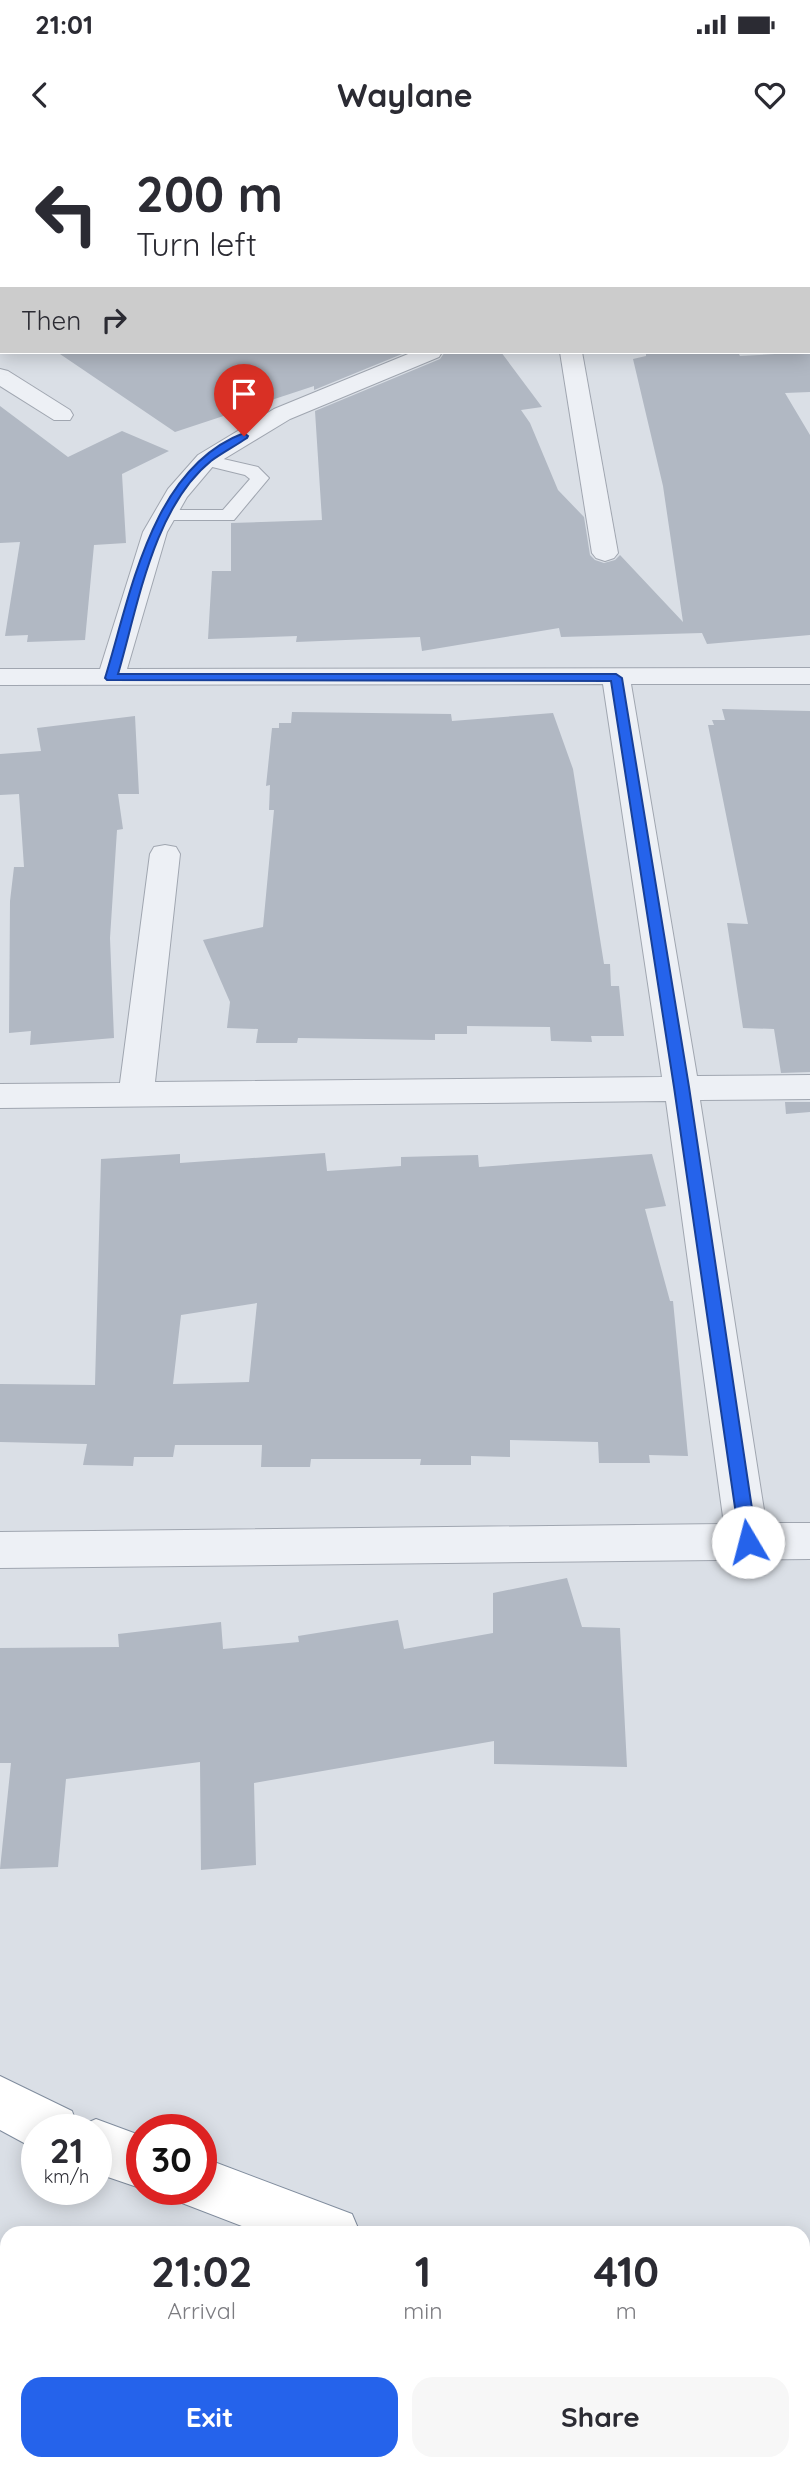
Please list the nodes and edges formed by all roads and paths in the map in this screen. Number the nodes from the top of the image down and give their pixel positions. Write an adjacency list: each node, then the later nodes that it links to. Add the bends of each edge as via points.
1 (426, 354): 5 (street, via 282,414)
2 (571, 354): 7 (street)
3 (0, 376): 4 (street)
4 (62, 415)
5 (206, 460): 6 (street); 6 (lane, via 251,471 260,478 226,516)
6 (164, 516): 10 (street, via 155,532)
7 (606, 552)
8 (810, 676): 11 (street)
9 (0, 677): 10 (street)
10 (111, 678): 11 (street)
11 (616, 678): 13 (street)
12 (165, 854): 15 (street)
13 (681, 1087): 14 (street); 15 (street); 18 (street)
14 (810, 1087)
15 (136, 1094): 16 (street)
16 (0, 1096)
17 (810, 1541): 18 (street)
18 (748, 1542): 19 (street)
19 (0, 1550)
20 (0, 2102): 21 (highway)
21 (23, 2114)
22 (217, 2191): 23 (highway)
23 (314, 2226)

